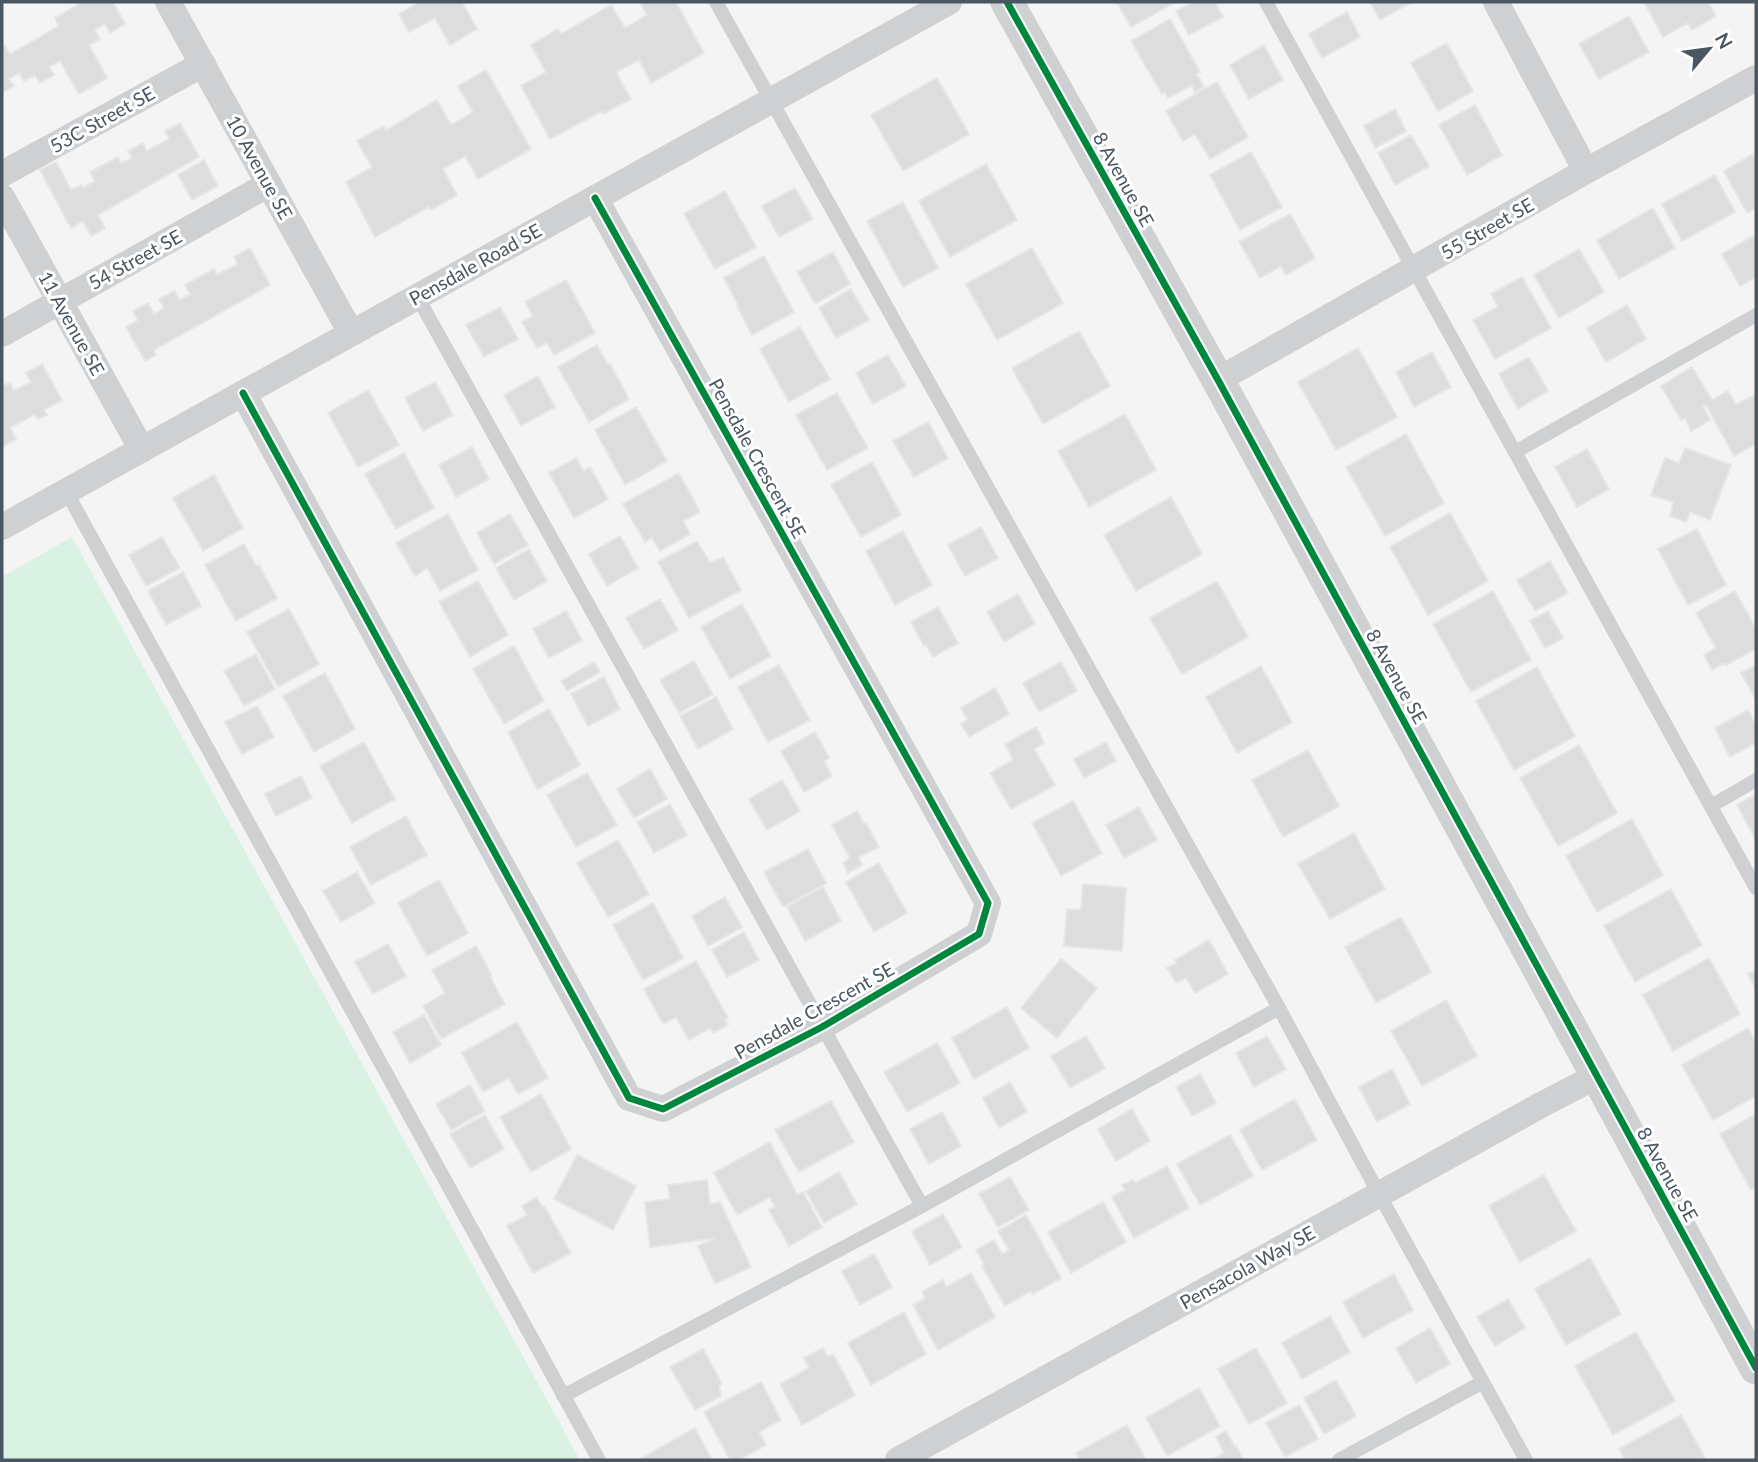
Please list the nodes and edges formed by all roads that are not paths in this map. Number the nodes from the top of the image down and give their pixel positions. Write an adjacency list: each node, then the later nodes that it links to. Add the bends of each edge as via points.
1 (168, 2): 7 (street, 10 Avenue SE)
2 (716, 2): 9 (lane)
3 (949, 2): 9 (street, Pensdale Road SE)
4 (1007, 2): 21 (street, 8 Avenue SE)
5 (1266, 2): 15 (lane)
6 (1496, 2): 10 (street)
7 (202, 64): 11 (street, 53C Street SE); 12 (street, 10 Avenue SE)
8 (1756, 78): 10 (street, 55 Street SE)
9 (771, 100): 14 (street, Pensdale Road SE); 30 (lane)
10 (1586, 171): 15 (street, 55 Street SE)
11 (2, 174)
12 (269, 184): 17 (street, 54 Street SE); 19 (street, 10 Avenue SE)
13 (2, 197): 17 (street, 11 Avenue SE)
14 (596, 198): 16 (street, Pensdale Road SE); 31 (street, Pensdale Crescent SE, via 988,903 979,934)
15 (1414, 270): 21 (street, 55 Street SE); 24 (lane)
16 (417, 296): 19 (street, Pensdale Road SE); 31 (lane)
17 (60, 301): 20 (street, 54 Street SE); 23 (street, 11 Avenue SE)
18 (1756, 315): 24 (lane)
19 (351, 333): 22 (street, Pensdale Road SE)
20 (2, 334)
21 (1219, 380): 32 (street, 8 Avenue SE)
22 (243, 393): 23 (street, Pensdale Road SE); 31 (street, Pensdale Crescent SE, via 629,1098 663,1110)
23 (142, 450): 25 (street, Pensdale Road SE)
24 (1515, 452): 28 (lane)
25 (66, 491): 26 (street, Pensdale Road SE); 37 (lane)
26 (2, 527)
27 (1756, 780): 28 (lane)
28 (1711, 806): 29 (lane)
29 (1756, 888)
30 (1279, 1008): 33 (lane); 34 (lane)
31 (822, 1027): 34 (lane)
32 (1597, 1076): 33 (street, Pensacola Way SE); 35 (street, 8 Avenue SE)
33 (1379, 1194): 36 (lane); 39 (street, Pensacola Way SE)
34 (922, 1206): 37 (lane)
35 (1756, 1368)
36 (1483, 1382): 40 (lane); 41 (lane)
37 (563, 1396): 38 (lane)
38 (599, 1460)
39 (898, 1460)
40 (1339, 1460)
41 (1526, 1460)

